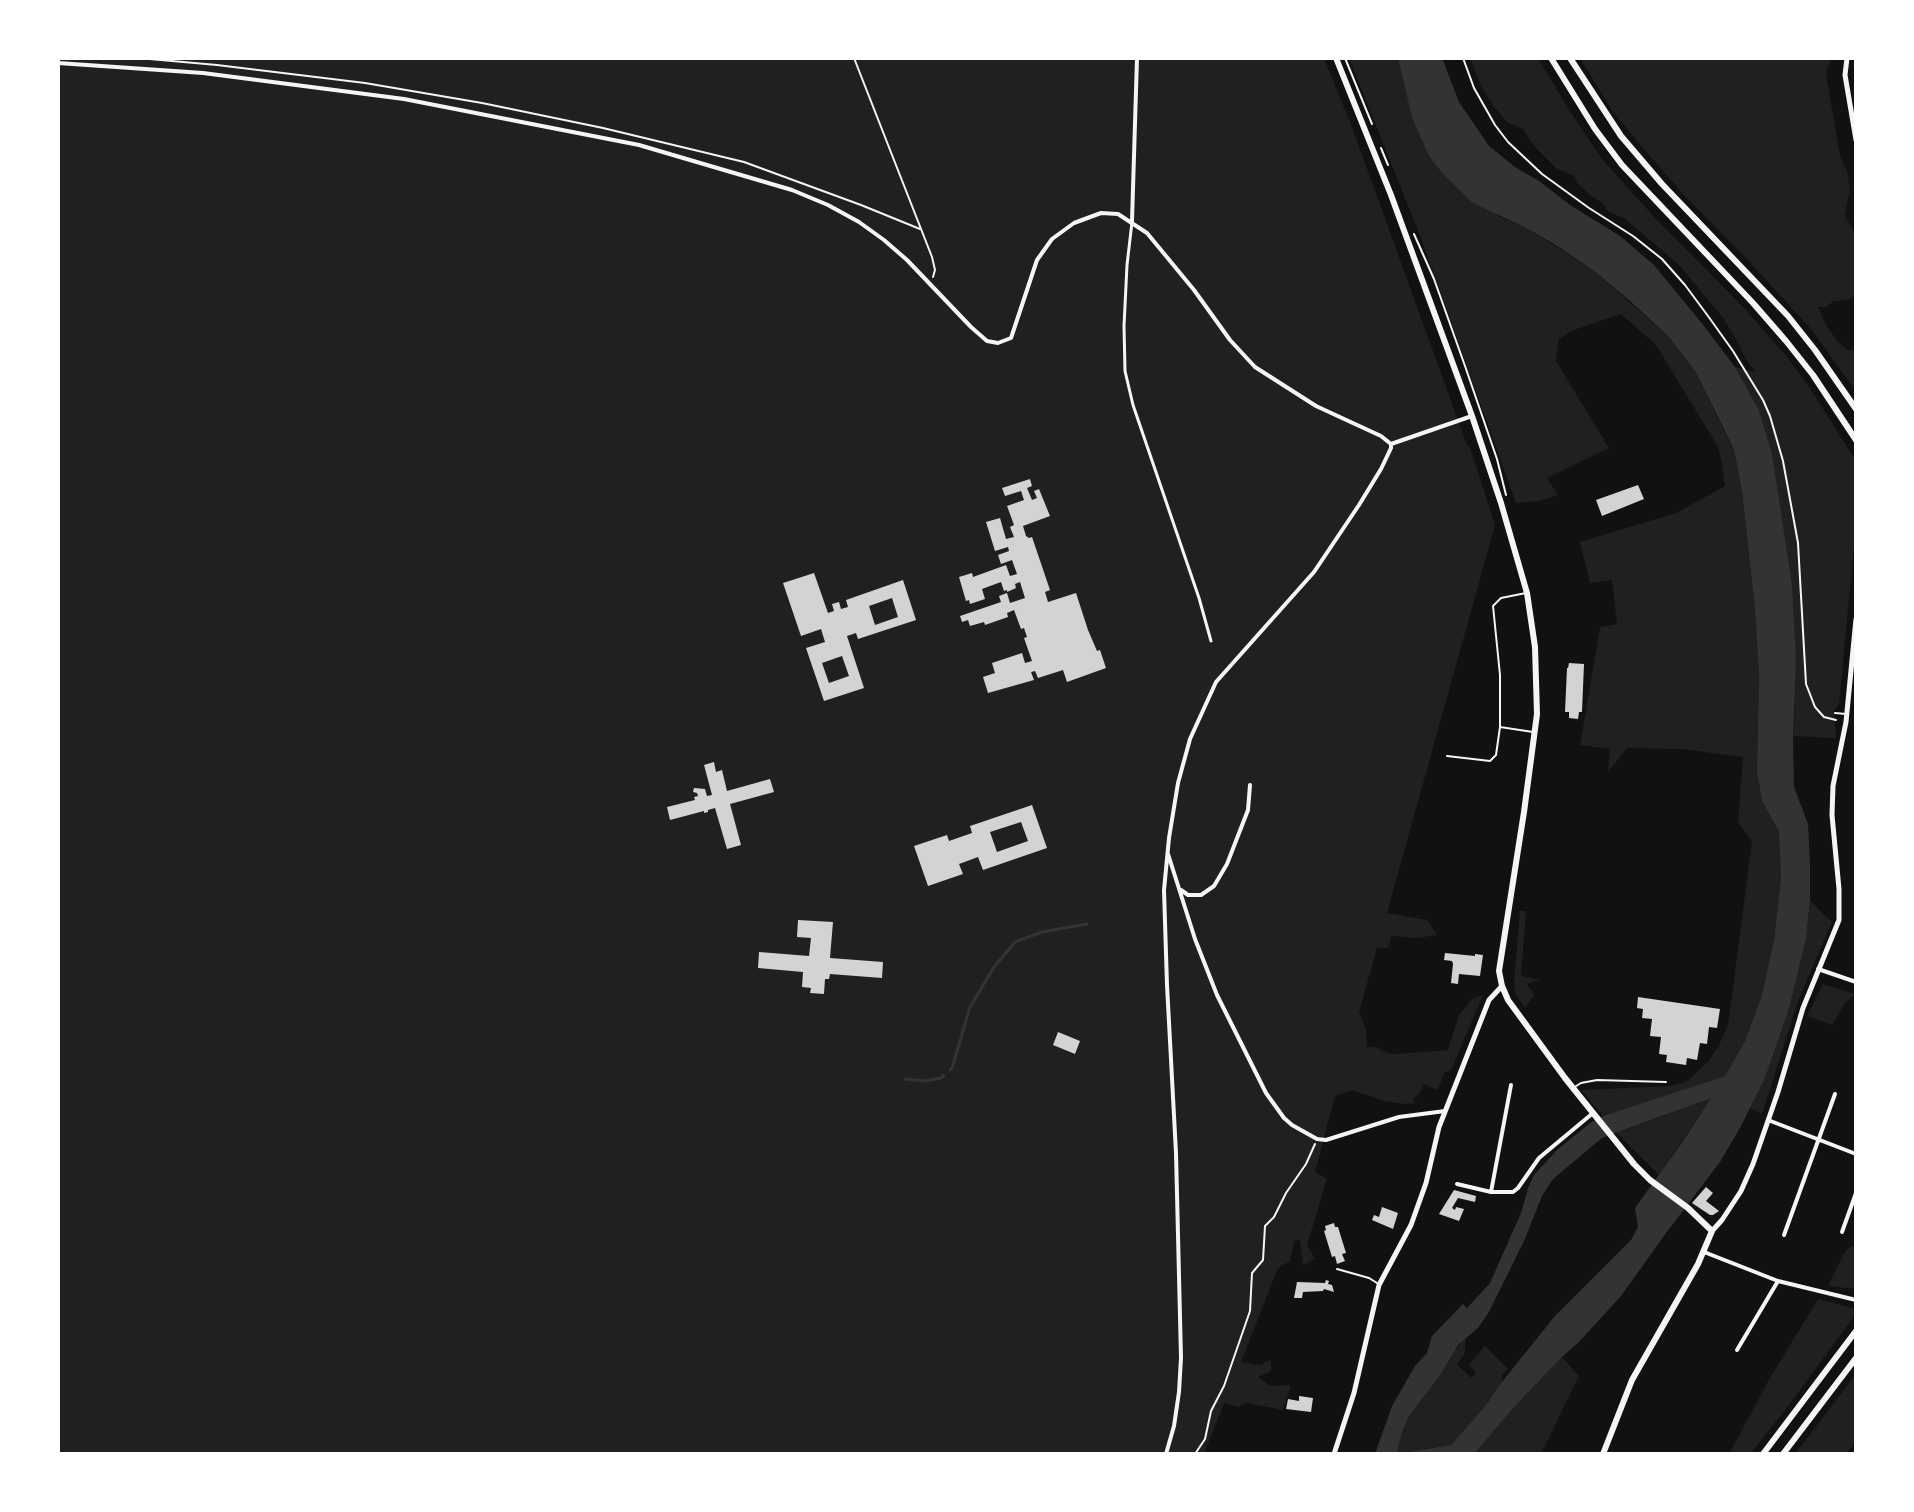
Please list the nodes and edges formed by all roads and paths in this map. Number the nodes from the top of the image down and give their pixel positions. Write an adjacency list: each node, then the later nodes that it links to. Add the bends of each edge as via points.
1 (854, 58): 12 (path, via 934,264)
2 (1137, 58): 10 (street)
3 (1336, 58): 14 (main road)
4 (1463, 58): 23 (path, via 1495,125 1521,157 1662,259 1717,328 1763,400 1783,461 1798,543 1806,684 1815,707)
5 (1551, 58): 15 (main road, via 1622,165 1786,341)
6 (1570, 58): 13 (main road, via 1621,136 1788,316)
7 (1847, 58): 9 (street)
8 (58, 63): 12 (street, via 203,73 390,97 639,145 828,205 884,240)
9 (1856, 140)
10 (1132, 221): 12 (street, via 1101,213 1052,239 1037,260 1011,338 998,343 987,341); 16 (street, via 1255,367); 20 (street, via 1125,371)
11 (1413, 232): 17 (path, via 1440,296)
12 (928, 283)
13 (1856, 409)
14 (1472, 416): 16 (street); 18 (main road)
15 (1856, 440)
16 (1391, 444): 28 (street, via 1381,469 1314,572 1216,682 1190,739)
17 (1506, 496)
18 (1527, 593): 24 (lane, via 1501,598 1493,606); 25 (main road, via 1536,664)
19 (1856, 619): 22 (street)
20 (1211, 641)
21 (1835, 713): 22 (lane)
22 (1847, 714): 30 (street, via 1833,786 1839,920)
23 (1830, 718)
24 (1500, 727): 25 (lane); 26 (lane, via 1496,755 1490,761)
25 (1535, 732): 32 (main road, via 1499,971)
26 (1447, 756)
27 (1250, 785): 29 (street, via 1248,810 1214,886 1201,895)
28 (1167, 853): 29 (street); 57 (street, via 1165,926 1181,1358)
29 (1179, 888): 40 (street, via 1217,995 1266,1093 1292,1125)
30 (1818, 969): 31 (street); 39 (street)
31 (1856, 982)
32 (1502, 986): 35 (main road); 37 (street, via 1489,1000)
33 (1666, 1082): 35 (lane, via 1597,1080)
34 (1511, 1085): 44 (street)
35 (1572, 1088): 38 (main road)
36 (1835, 1094): 41 (street)
37 (1445, 1111): 40 (street, via 1399,1117); 52 (street, via 1411,1225)
38 (1594, 1115): 44 (street, via 1539,1158 1513,1192); 46 (main road, via 1650,1180)
39 (1768, 1120): 41 (street); 46 (street, via 1741,1191)
40 (1320, 1139): 58 (path, via 1265,1226 1263,1260 1252,1273 1250,1311)
41 (1819, 1139): 42 (street); 48 (street)
42 (1856, 1154)
43 (1457, 1184): 44 (street)
44 (1491, 1192)
45 (1856, 1193): 47 (street)
46 (1712, 1231): 49 (main road)
47 (1842, 1232)
48 (1784, 1235)
49 (1704, 1252): 51 (street); 60 (main road, via 1632,1380)
50 (1337, 1269): 52 (lane)
51 (1778, 1281): 53 (street); 55 (street)
52 (1379, 1285): 59 (street)
53 (1856, 1300)
54 (1856, 1331): 61 (main road)
55 (1737, 1350)
56 (1856, 1358): 62 (main road)
57 (1166, 1454)
58 (1195, 1454)
59 (1334, 1454)
60 (1603, 1454)
61 (1763, 1454)
62 (1783, 1454)

